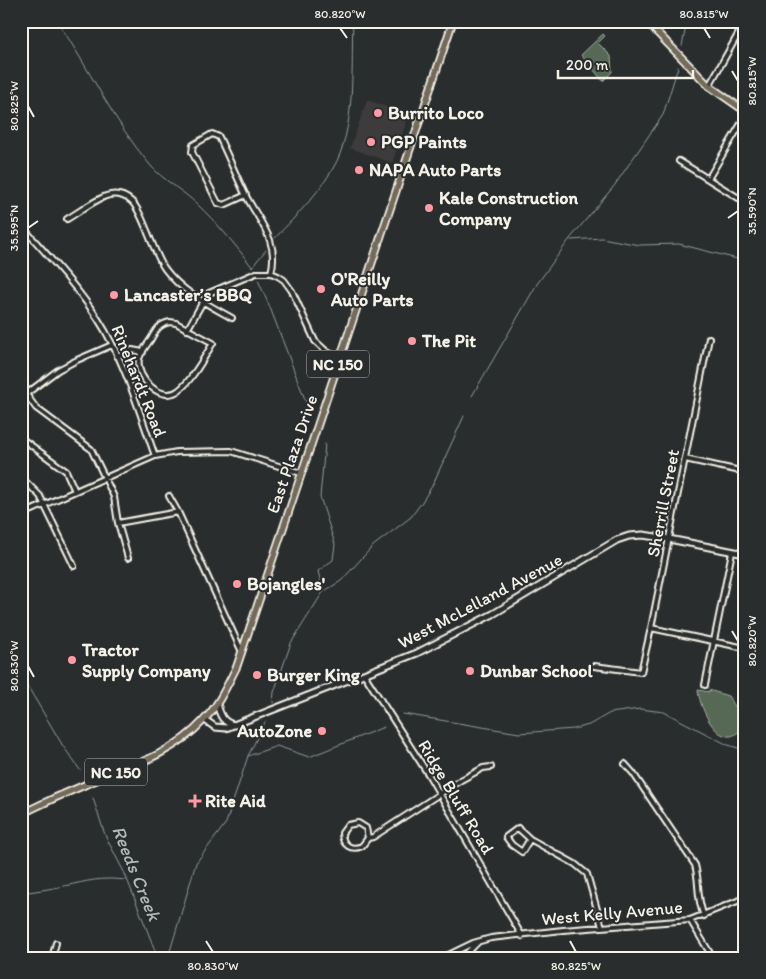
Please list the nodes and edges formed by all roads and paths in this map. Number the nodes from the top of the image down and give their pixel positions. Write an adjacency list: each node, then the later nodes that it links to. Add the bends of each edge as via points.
1 (453, 21): 21 (main road, East Plaza Drive / NC 150)
2 (646, 21): 4 (main road)
3 (745, 22): 4 (street)
4 (709, 86): 5 (main road)
5 (745, 111)
6 (745, 117): 8 (street)
7 (679, 161): 8 (street)
8 (708, 179): 10 (street)
9 (246, 194): 9 (street, via 219,137 212,134 193,144 192,152 218,203 224,204); 13 (street, via 271,242)
10 (745, 202)
11 (67, 220): 14 (street, via 109,196 120,195 131,200 165,270 181,288)
12 (21, 224): 18 (street, Rinehardt Road, via 86,303)
13 (271, 273): 14 (street, via 256,273 216,289); 21 (street, via 288,284 315,341 326,352)
14 (203, 302): 15 (street); 16 (street)
15 (232, 318)
16 (187, 330): 19 (street, via 176,323 163,323); 19 (street, via 213,343 178,392 165,393 143,380 139,359)
17 (709, 338): 26 (street, Sherrill Street)
18 (112, 345): 20 (street, Rinehardt Road); 23 (street, via 64,367)
19 (143, 352): 20 (street, via 132,350)
20 (117, 356): 25 (street, Rinehardt Road)
21 (340, 358): 28 (main road, East Plaza Drive / NC 150)
22 (21, 388): 23 (street)
23 (26, 394): 30 (street, via 36,408 91,449)
24 (21, 438): 31 (street, via 66,471)
25 (154, 456): 28 (street, via 230,451); 30 (street)
26 (685, 459): 27 (street); 37 (street, Sherrill Street)
27 (745, 472)
28 (301, 473): 45 (main road, East Plaza Drive / NC 150)
29 (21, 477): 33 (street)
30 (105, 477): 31 (street); 36 (street, via 114,497)
31 (75, 491): 33 (street)
32 (169, 496): 34 (street)
33 (45, 504): 35 (street); 41 (street)
34 (178, 512): 36 (street); 45 (street)
35 (21, 514)
36 (118, 523): 40 (street)
37 (669, 539): 38 (street, West McLelland Avenue); 42 (street, Sherrill Street); 47 (street, West McLelland Avenue, via 642,535 617,540 444,640)
38 (732, 552): 39 (street, West McLelland Avenue); 43 (street)
39 (745, 554)
40 (128, 558)
41 (74, 566)
42 (652, 628): 43 (street); 46 (street, Sherrill Street, via 641,672)
43 (714, 642): 44 (street); 48 (street)
44 (745, 648)
45 (242, 652): 49 (main road, East Plaza Drive / NC 150, via 228,686)
46 (594, 666)
47 (364, 674): 51 (street, West McLelland Avenue); 54 (street, Ridge Bluff Road)
48 (705, 685)
49 (216, 704): 50 (main road, East Plaza Drive / NC 150); 51 (street, via 223,720)
50 (205, 720): 51 (street, West McLelland Avenue, via 222,729); 55 (main road, NC 150, via 176,745 157,756)
51 (236, 725)
52 (626, 764): 59 (street, via 695,865 697,896)
53 (492, 767): 54 (street, via 484,768)
54 (440, 795): 56 (street); 62 (street, Ridge Bluff Road)
55 (21, 814)
56 (368, 838): 56 (street, via 366,828 358,823 348,825 342,833 344,843 353,848 362,846)
57 (530, 839): 57 (street, via 522,852 506,837 518,828); 61 (street, via 587,874)
58 (745, 898): 59 (street, West Kelly Avenue)
59 (704, 916): 60 (street, West Kelly Avenue)
60 (690, 920): 61 (street, West Kelly Avenue); 68 (street)
61 (602, 927): 62 (street, West Kelly Avenue)
62 (522, 936): 63 (street, West Kelly Avenue)
63 (478, 942): 66 (street, West Kelly Avenue); 67 (street)
64 (56, 943): 65 (street)
65 (52, 958)
66 (442, 958)
67 (462, 958)
68 (713, 958)

